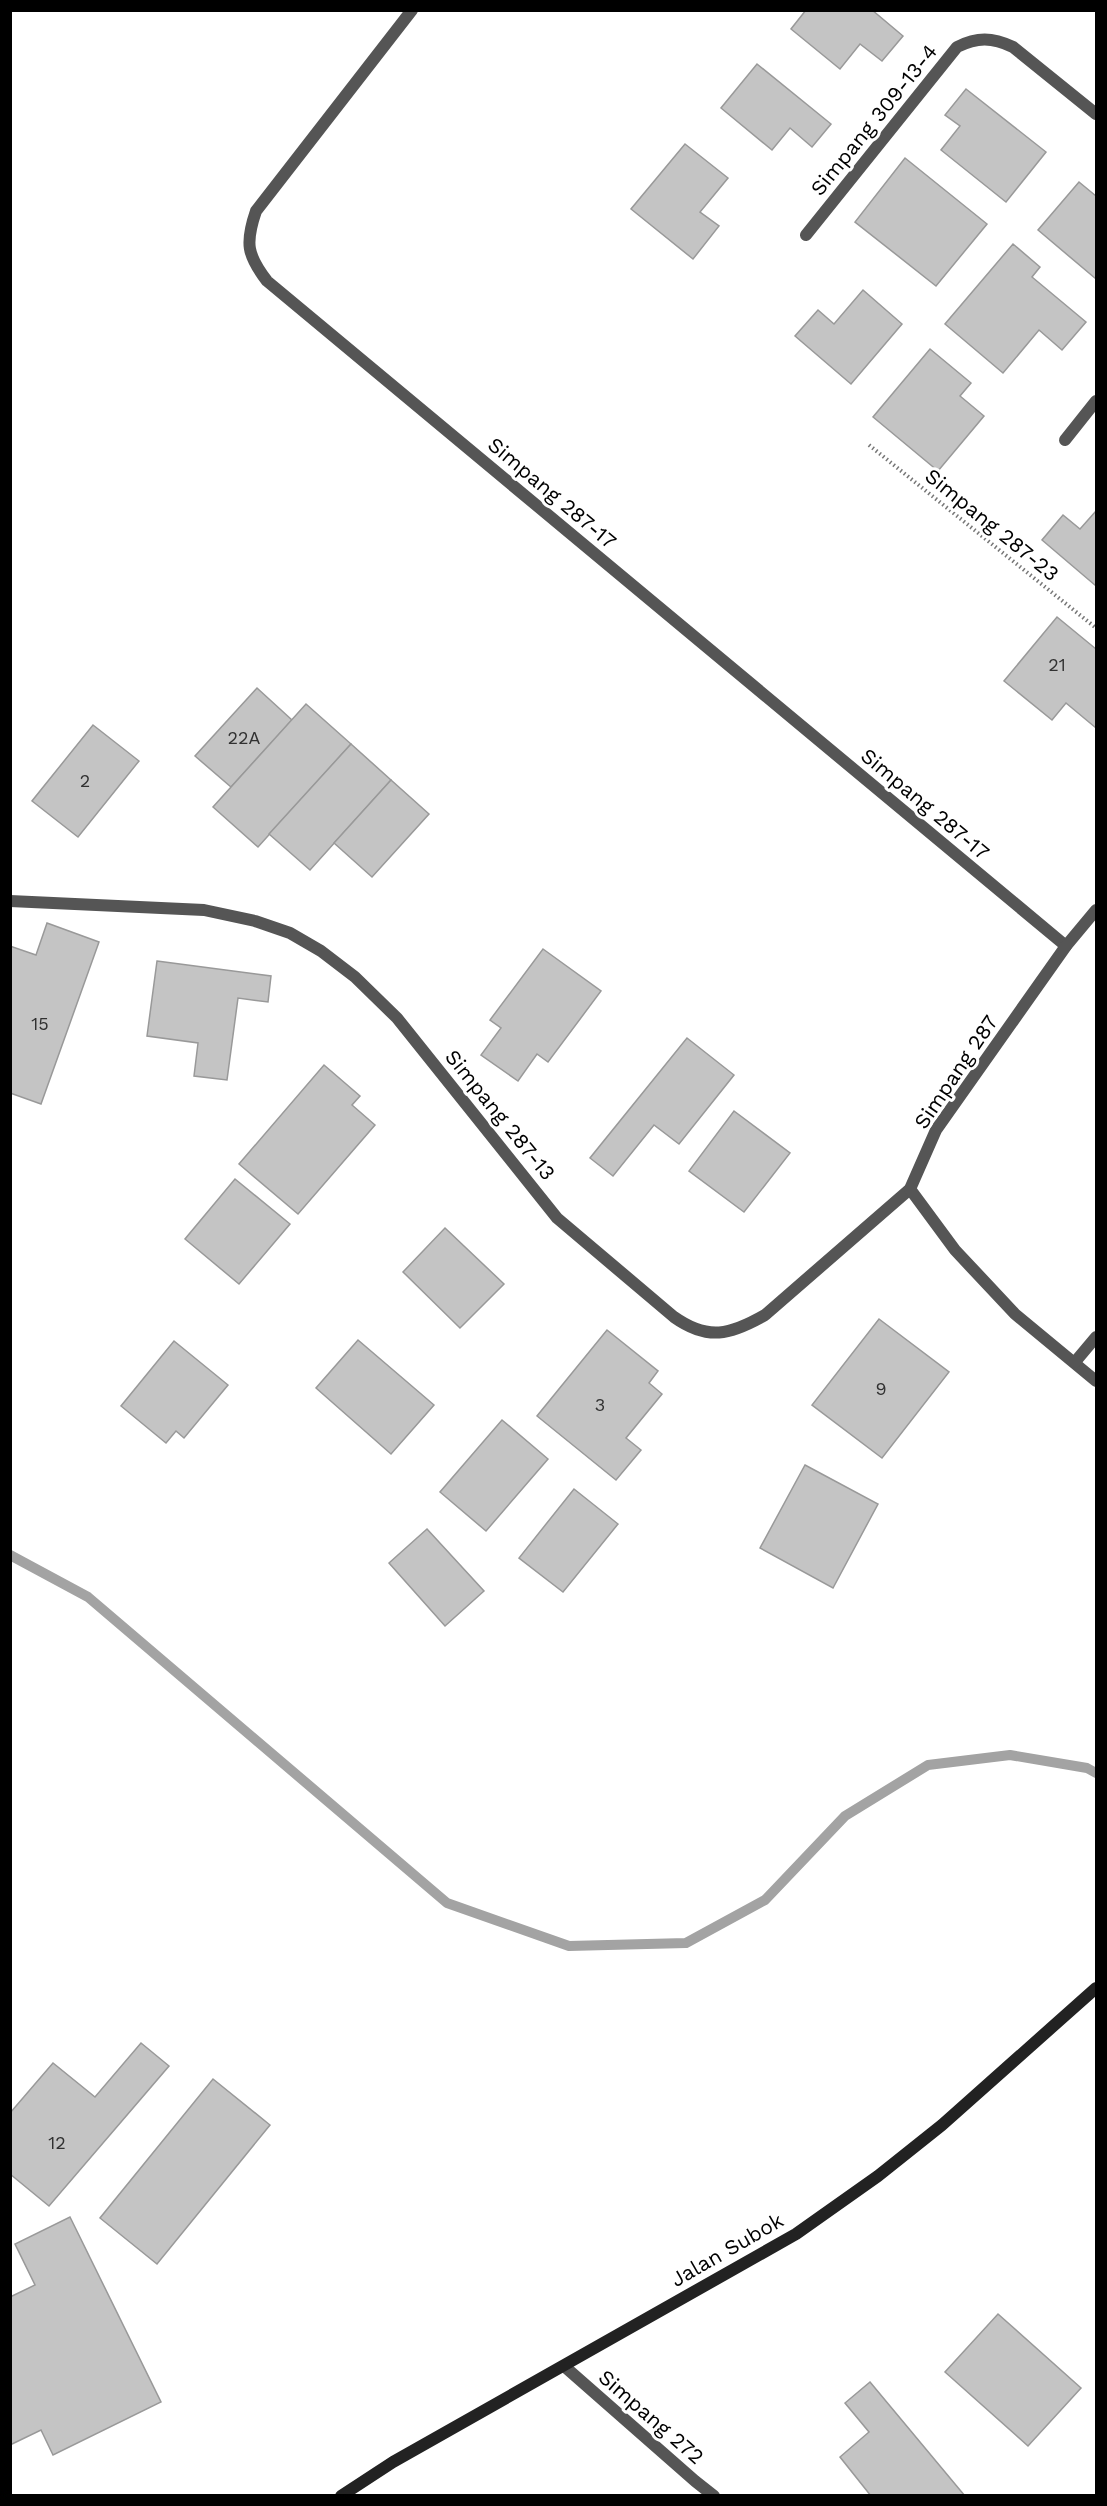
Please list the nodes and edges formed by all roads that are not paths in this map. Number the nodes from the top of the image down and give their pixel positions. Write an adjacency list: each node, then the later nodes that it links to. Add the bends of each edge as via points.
1 (412, 10): 8 (street, Simpang 287-17, via 256,211 249,230 253,263 267,282)
2 (1096, 114): 3 (street, Simpang 309-13-4, via 1013,46 1000,40 972,40 957,47)
3 (806, 234)
4 (1096, 401): 5 (street)
5 (1065, 440)
6 (10, 901): 9 (street, Simpang 287-13, via 204,910 290,933 321,951 397,1018 557,1218 692,1329 727,1333 765,1315)
7 (1096, 910): 8 (street, Simpang 287)
8 (1066, 946): 9 (street, Simpang 287, via 936,1130)
9 (910, 1188): 11 (street, via 955,1250 1015,1314)
10 (1096, 1337): 11 (street)
11 (1075, 1362): 12 (street)
12 (1096, 1381)
13 (1096, 1988): 14 (main road, Jalan Subok, via 942,2125 878,2176 796,2234)
14 (564, 2366): 15 (main road, Jalan Subok, via 393,2462); 16 (street, Simpang 272)
15 (341, 2496)
16 (714, 2496)

